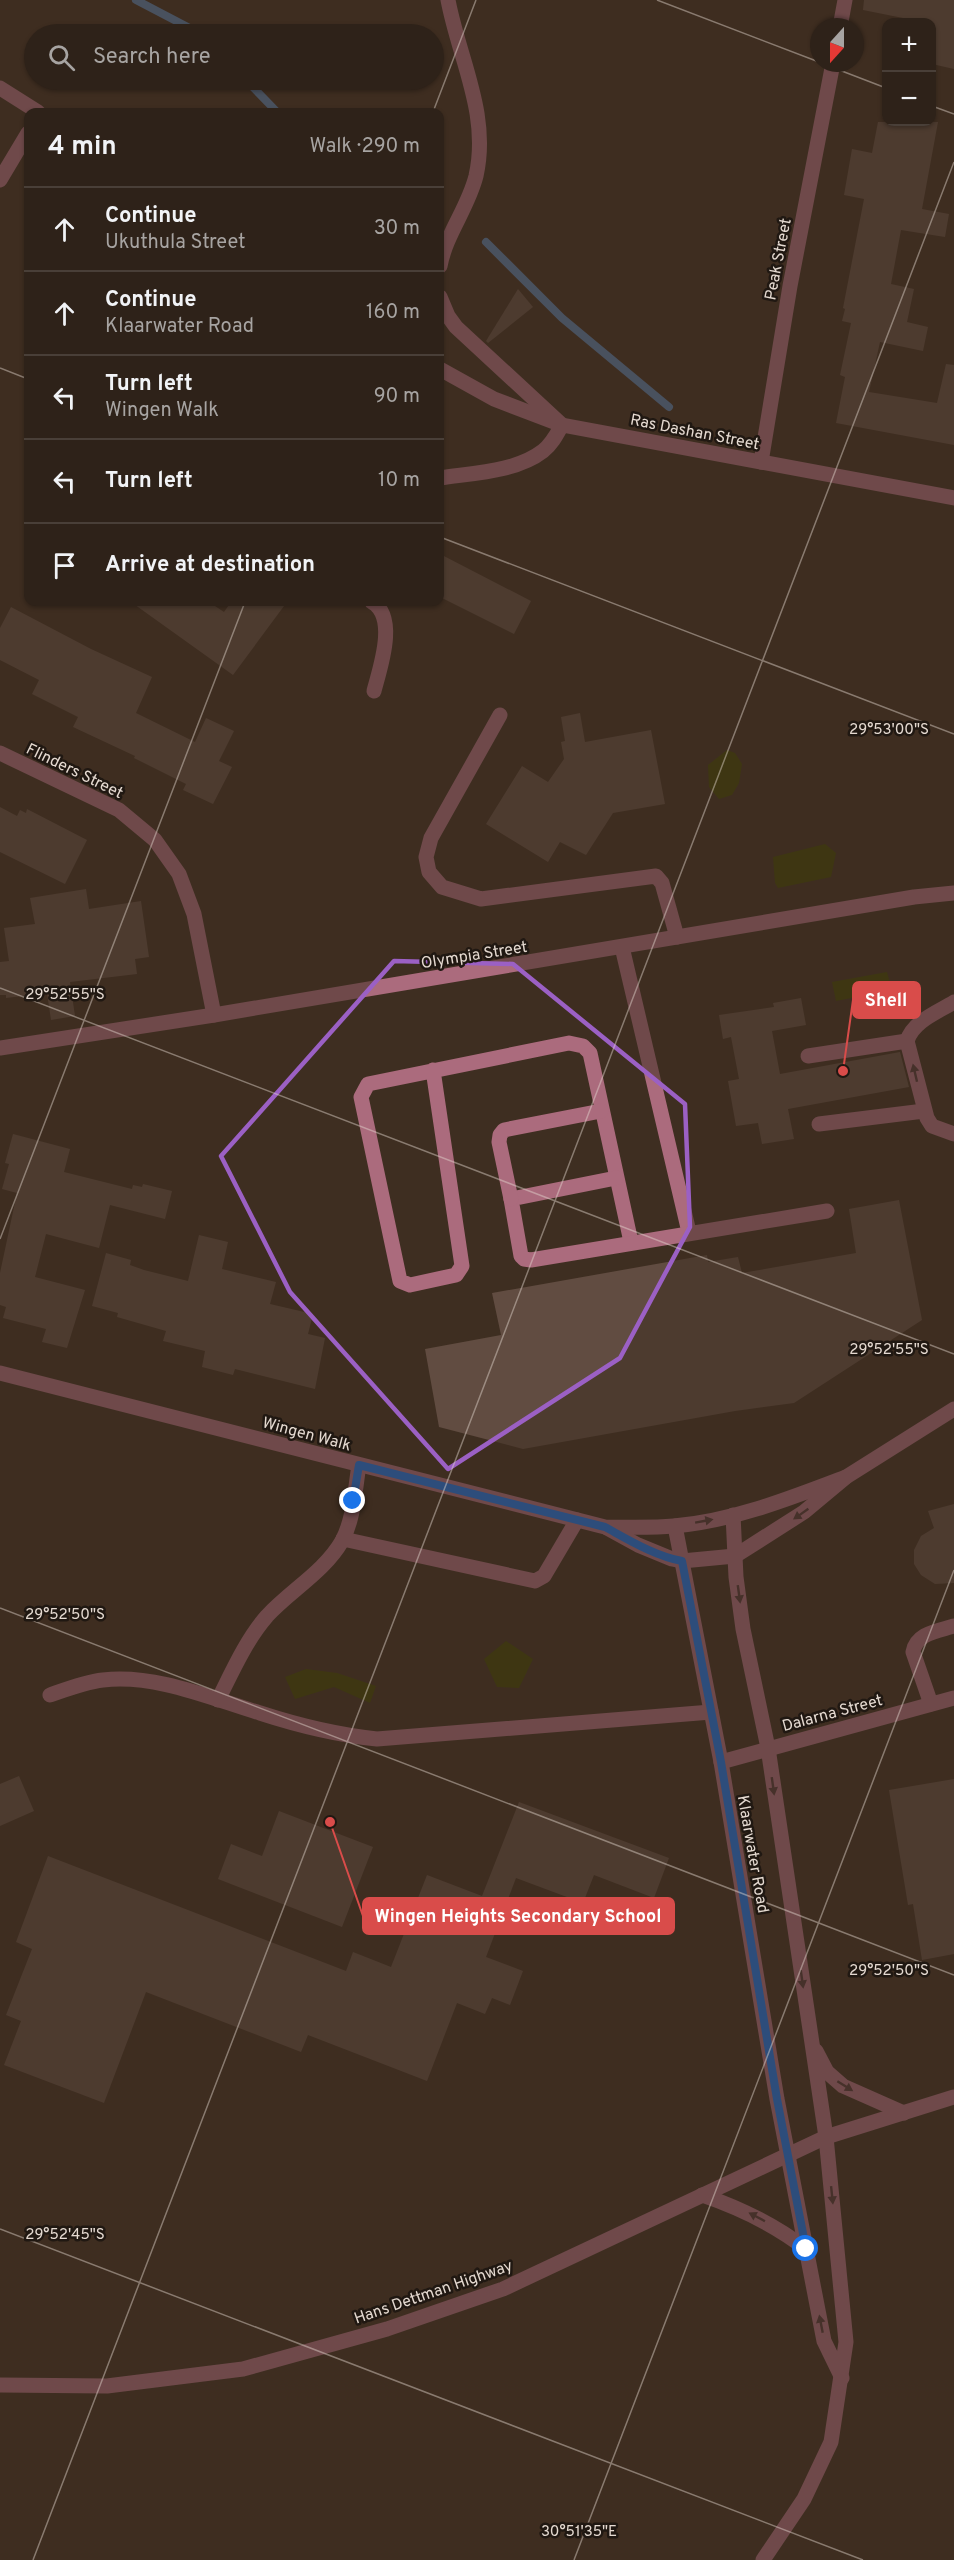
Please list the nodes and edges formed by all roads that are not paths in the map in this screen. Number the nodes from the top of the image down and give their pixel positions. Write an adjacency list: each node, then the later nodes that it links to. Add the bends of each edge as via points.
1 (448, 0): 9 (street, via 472,86 478,155 469,198)
2 (845, 0): 3 (street)
3 (842, 18)
4 (831, 72): 13 (street, Peak Street)
5 (0, 88): 6 (street)
6 (32, 108)
7 (24, 140): 8 (street)
8 (0, 180)
9 (444, 257)
10 (444, 306): 12 (street, via 456,327)
11 (444, 371): 12 (street, Ras Dashan Street, via 495,399)
12 (562, 425): 13 (street, Ras Dashan Street); 14 (street, via 552,443 536,456 513,465)
13 (761, 462): 15 (street, Ras Dashan Street)
14 (444, 477)
15 (954, 498)
16 (377, 606): 17 (street, via 384,619 386,637)
17 (374, 691)
18 (500, 715): 21 (street, via 431,838 426,857 429,872 442,887 481,898 656,876 663,883)
19 (0, 753): 24 (street, Flinders Street, via 119,810 155,840 178,874 194,914)
20 (954, 893): 21 (street, Olympia Street)
21 (677, 937): 22 (street, Olympia Street)
22 (622, 947): 24 (street, Olympia Street); 36 (street)
23 (954, 1002): 25 (street, via 917,1025)
24 (214, 1015): 26 (street, Olympia Street)
25 (907, 1041): 27 (street); 30 (street, one-way to 25)
26 (0, 1048)
27 (808, 1056)
28 (433, 1070): 28 (street, via 368,1084 361,1097 398,1279 406,1285 456,1275 462,1266); 29 (street, via 575,1043 590,1053)
29 (601, 1111): 33 (street); 34 (street, via 504,1130 499,1142)
30 (924, 1111): 31 (street); 32 (street, via 932,1126)
31 (819, 1124)
32 (954, 1134)
33 (616, 1179): 34 (street); 37 (street)
34 (511, 1199): 37 (street, via 524,1259)
35 (827, 1211): 36 (street)
36 (689, 1232): 37 (street)
37 (632, 1242)
38 (0, 1373): 40 (street, Wingen Walk)
39 (954, 1409): 41 (street)
40 (359, 1465): 43 (street, Wingen Walk); 46 (street)
41 (846, 1477): 42 (street); 47 (street, one-way to 47, via 804,1512)
42 (733, 1515): 44 (street, one-way to 42); 47 (street, Klaarwater Road)
43 (577, 1520): 45 (street, Wingen Walk); 46 (street, via 544,1576 535,1581)
44 (675, 1526): 45 (street, Wingen Walk); 48 (street, Klaarwater Road)
45 (605, 1527): 48 (street, Wingen Walk, via 638,1545)
46 (343, 1539): 52 (street, via 323,1565 266,1617)
47 (735, 1556): 48 (street); 55 (street, Klaarwater Road, one-way to 55, via 743,1629)
48 (682, 1561): 54 (street, Klaarwater Road)
49 (954, 1626): 53 (street, via 926,1635 914,1647)
50 (50, 1695): 52 (street, via 103,1680 148,1681)
51 (954, 1698): 53 (street, Dalarna Street)
52 (218, 1700): 54 (street, via 261,1714 377,1739)
53 (931, 1704): 55 (street, Dalarna Street)
54 (711, 1712): 56 (street, Klaarwater Road)
55 (768, 1748): 56 (street, Dalarna Street); 57 (street, Klaarwater Road, one-way to 57)
56 (721, 1762): 61 (street, Klaarwater Road)
57 (811, 2040): 59 (street, one-way to 59, via 833,2078); 60 (street, Klaarwater Road)
58 (954, 2097): 59 (street, Hans Dettman Highway)
59 (904, 2113): 60 (street, Hans Dettman Highway)
60 (826, 2137): 61 (street, Hans Dettman Highway); 64 (street, Klaarwater Road, one-way to 64, via 846,2342)
61 (788, 2154): 62 (street, Hans Dettman Highway); 63 (street, Klaarwater Road)
62 (702, 2195): 63 (street, one-way to 62, via 749,2212); 65 (street, Hans Dettman Highway, via 503,2289 387,2329 255,2366 107,2386)
63 (806, 2249): 64 (street, Klaarwater Road, one-way to 63, via 824,2341)
64 (842, 2378): 66 (street, Klaarwater Road, via 831,2442 804,2499)
65 (0, 2385)
66 (763, 2560)

